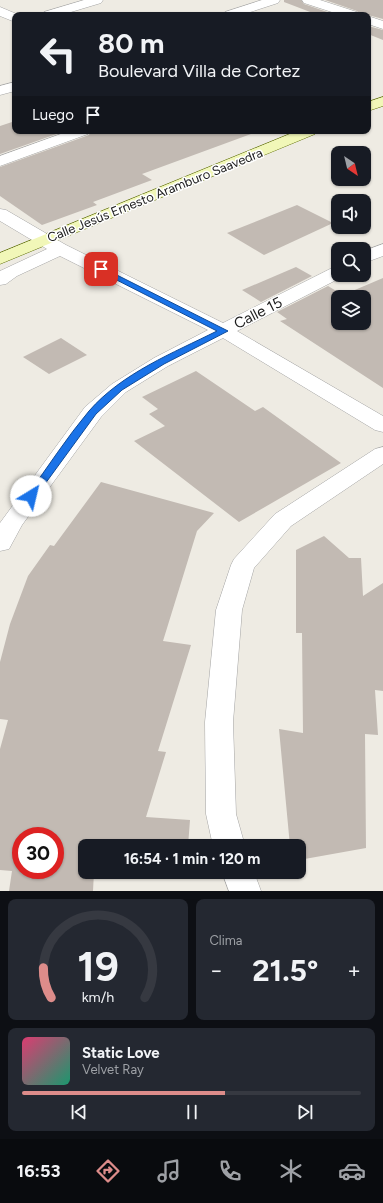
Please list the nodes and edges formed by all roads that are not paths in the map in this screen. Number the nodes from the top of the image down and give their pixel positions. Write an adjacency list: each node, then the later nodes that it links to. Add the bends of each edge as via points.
1 (97, 0): 5 (street)
2 (274, 0): 6 (street)
3 (308, 0): 7 (street)
4 (0, 12): 8 (street)
5 (58, 12)
6 (238, 12)
7 (343, 12)
8 (12, 23)
9 (12, 87): 10 (street)
10 (0, 91)
11 (383, 101): 12 (street)
12 (371, 106)
13 (75, 134): 15 (street)
14 (303, 134): 17 (street, Calle Jesús Ernesto Aramburo Saavedra)
15 (0, 161)
16 (0, 214): 17 (street)
17 (52, 244): 20 (street, Calle Jesús Ernesto Aramburo Saavedra); 22 (street); 23 (street)
18 (383, 249): 19 (street)
19 (371, 255)
20 (0, 259)
21 (331, 276): 23 (street, Calle 15)
22 (0, 280)
23 (224, 331): 24 (street); 26 (street, Calle 15, via 161,362 119,388 93,412 13,521)
24 (383, 425)
25 (383, 454): 27 (street, via 283,520 243,566 229,610 219,722 220,814)
26 (0, 543)
27 (227, 839)
28 (241, 879): 29 (street)
29 (245, 891)

